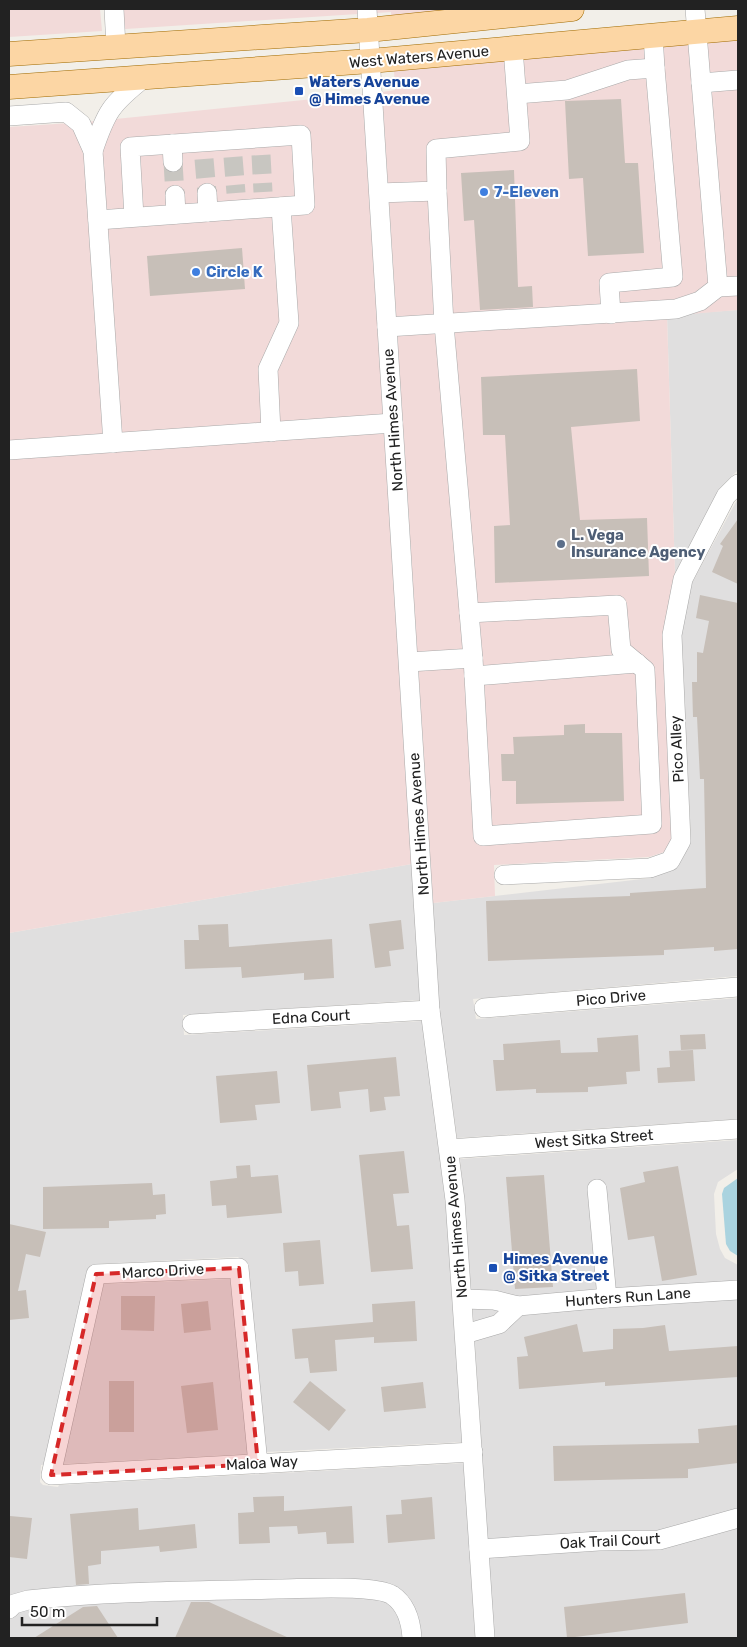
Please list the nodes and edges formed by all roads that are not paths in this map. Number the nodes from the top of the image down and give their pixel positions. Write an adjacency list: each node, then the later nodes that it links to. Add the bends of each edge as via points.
1 (114, 9): 9 (street)
2 (572, 9): 3 (main road, West Waters Avenue)
3 (520, 11): 4 (main road, West Waters Avenue)
4 (452, 15): 5 (main road, West Waters Avenue)
5 (368, 20): 9 (main road, West Waters Avenue); 12 (street, North Himes Avenue)
6 (696, 20): 7 (main road, West Waters Avenue); 8 (main road, West Waters Avenue); 16 (street)
7 (738, 28)
8 (653, 35): 10 (main road, West Waters Avenue); 13 (street)
9 (116, 47): 11 (main road, West Waters Avenue)
10 (513, 48): 12 (main road, West Waters Avenue); 18 (street)
11 (9, 54)
12 (370, 61): 14 (main road, West Waters Avenue); 22 (street, North Himes Avenue)
13 (655, 68): 18 (street, via 628,70 567,90); 30 (street, via 673,277 609,283)
14 (144, 78): 17 (main road, West Waters Avenue); 20 (street, via 119,98 104,119)
15 (738, 80): 16 (street)
16 (701, 83): 29 (street)
17 (9, 87)
18 (516, 94): 21 (street, via 520,141 436,149)
19 (9, 116): 20 (street, via 66,112 81,124)
20 (93, 150): 27 (street)
21 (437, 191): 22 (street); 31 (street)
22 (379, 194): 32 (street, North Himes Avenue)
23 (175, 195): 25 (street)
24 (270, 202): 25 (street, via 207,203); 26 (street, via 305,205 301,135 260,147 204,151 172,153 130,147); 34 (street, via 289,323 268,369)
25 (176, 214): 26 (street)
26 (134, 217): 27 (street)
27 (98, 220): 35 (street)
28 (738, 286): 29 (street)
29 (718, 287): 30 (street, via 700,301 676,309)
30 (611, 314): 31 (street)
31 (444, 324): 32 (street); 38 (street)
32 (387, 326): 33 (street, North Himes Avenue)
33 (393, 423): 34 (street); 39 (street, North Himes Avenue)
34 (272, 432): 35 (street)
35 (113, 443): 36 (street)
36 (9, 450)
37 (738, 484): 42 (street, Pico Alley, via 726,496 683,579 672,635 682,841 670,861 650,868)
38 (470, 613): 40 (street, via 617,605 621,650); 41 (street)
39 (408, 662): 41 (street); 45 (street, North Himes Avenue)
40 (637, 663): 41 (street); 41 (street, via 645,670 652,824 484,836)
41 (473, 667)
42 (504, 875)
43 (738, 987): 44 (street, Pico Drive)
44 (484, 1008)
45 (430, 1010): 46 (street, Edna Court); 48 (street, North Himes Avenue)
46 (192, 1024)
47 (738, 1129): 48 (street, West Sitka Street)
48 (449, 1150): 52 (street, North Himes Avenue)
49 (597, 1189): 51 (street)
50 (738, 1290): 51 (street, Hunters Run Lane)
51 (607, 1298): 53 (street, Hunters Run Lane)
52 (463, 1299): 53 (street, Hunters Run Lane, via 494,1300); 54 (street, North Himes Avenue)
53 (518, 1306): 54 (street, via 499,1324)
54 (465, 1334): 55 (street, North Himes Avenue)
55 (473, 1452): 56 (street, Maloa Way); 59 (street, North Himes Avenue)
56 (258, 1464): 57 (street, Maloa Way); 57 (street, Marco Drive, via 239,1268 96,1274)
57 (51, 1475)
58 (738, 1518): 59 (street, Oak Trail Court, via 659,1540)
59 (479, 1549): 62 (street, North Himes Avenue)
60 (9, 1609): 61 (street, via 28,1600 130,1592 331,1588 378,1591 392,1595 403,1606 409,1617)
61 (412, 1638)
62 (485, 1638)

